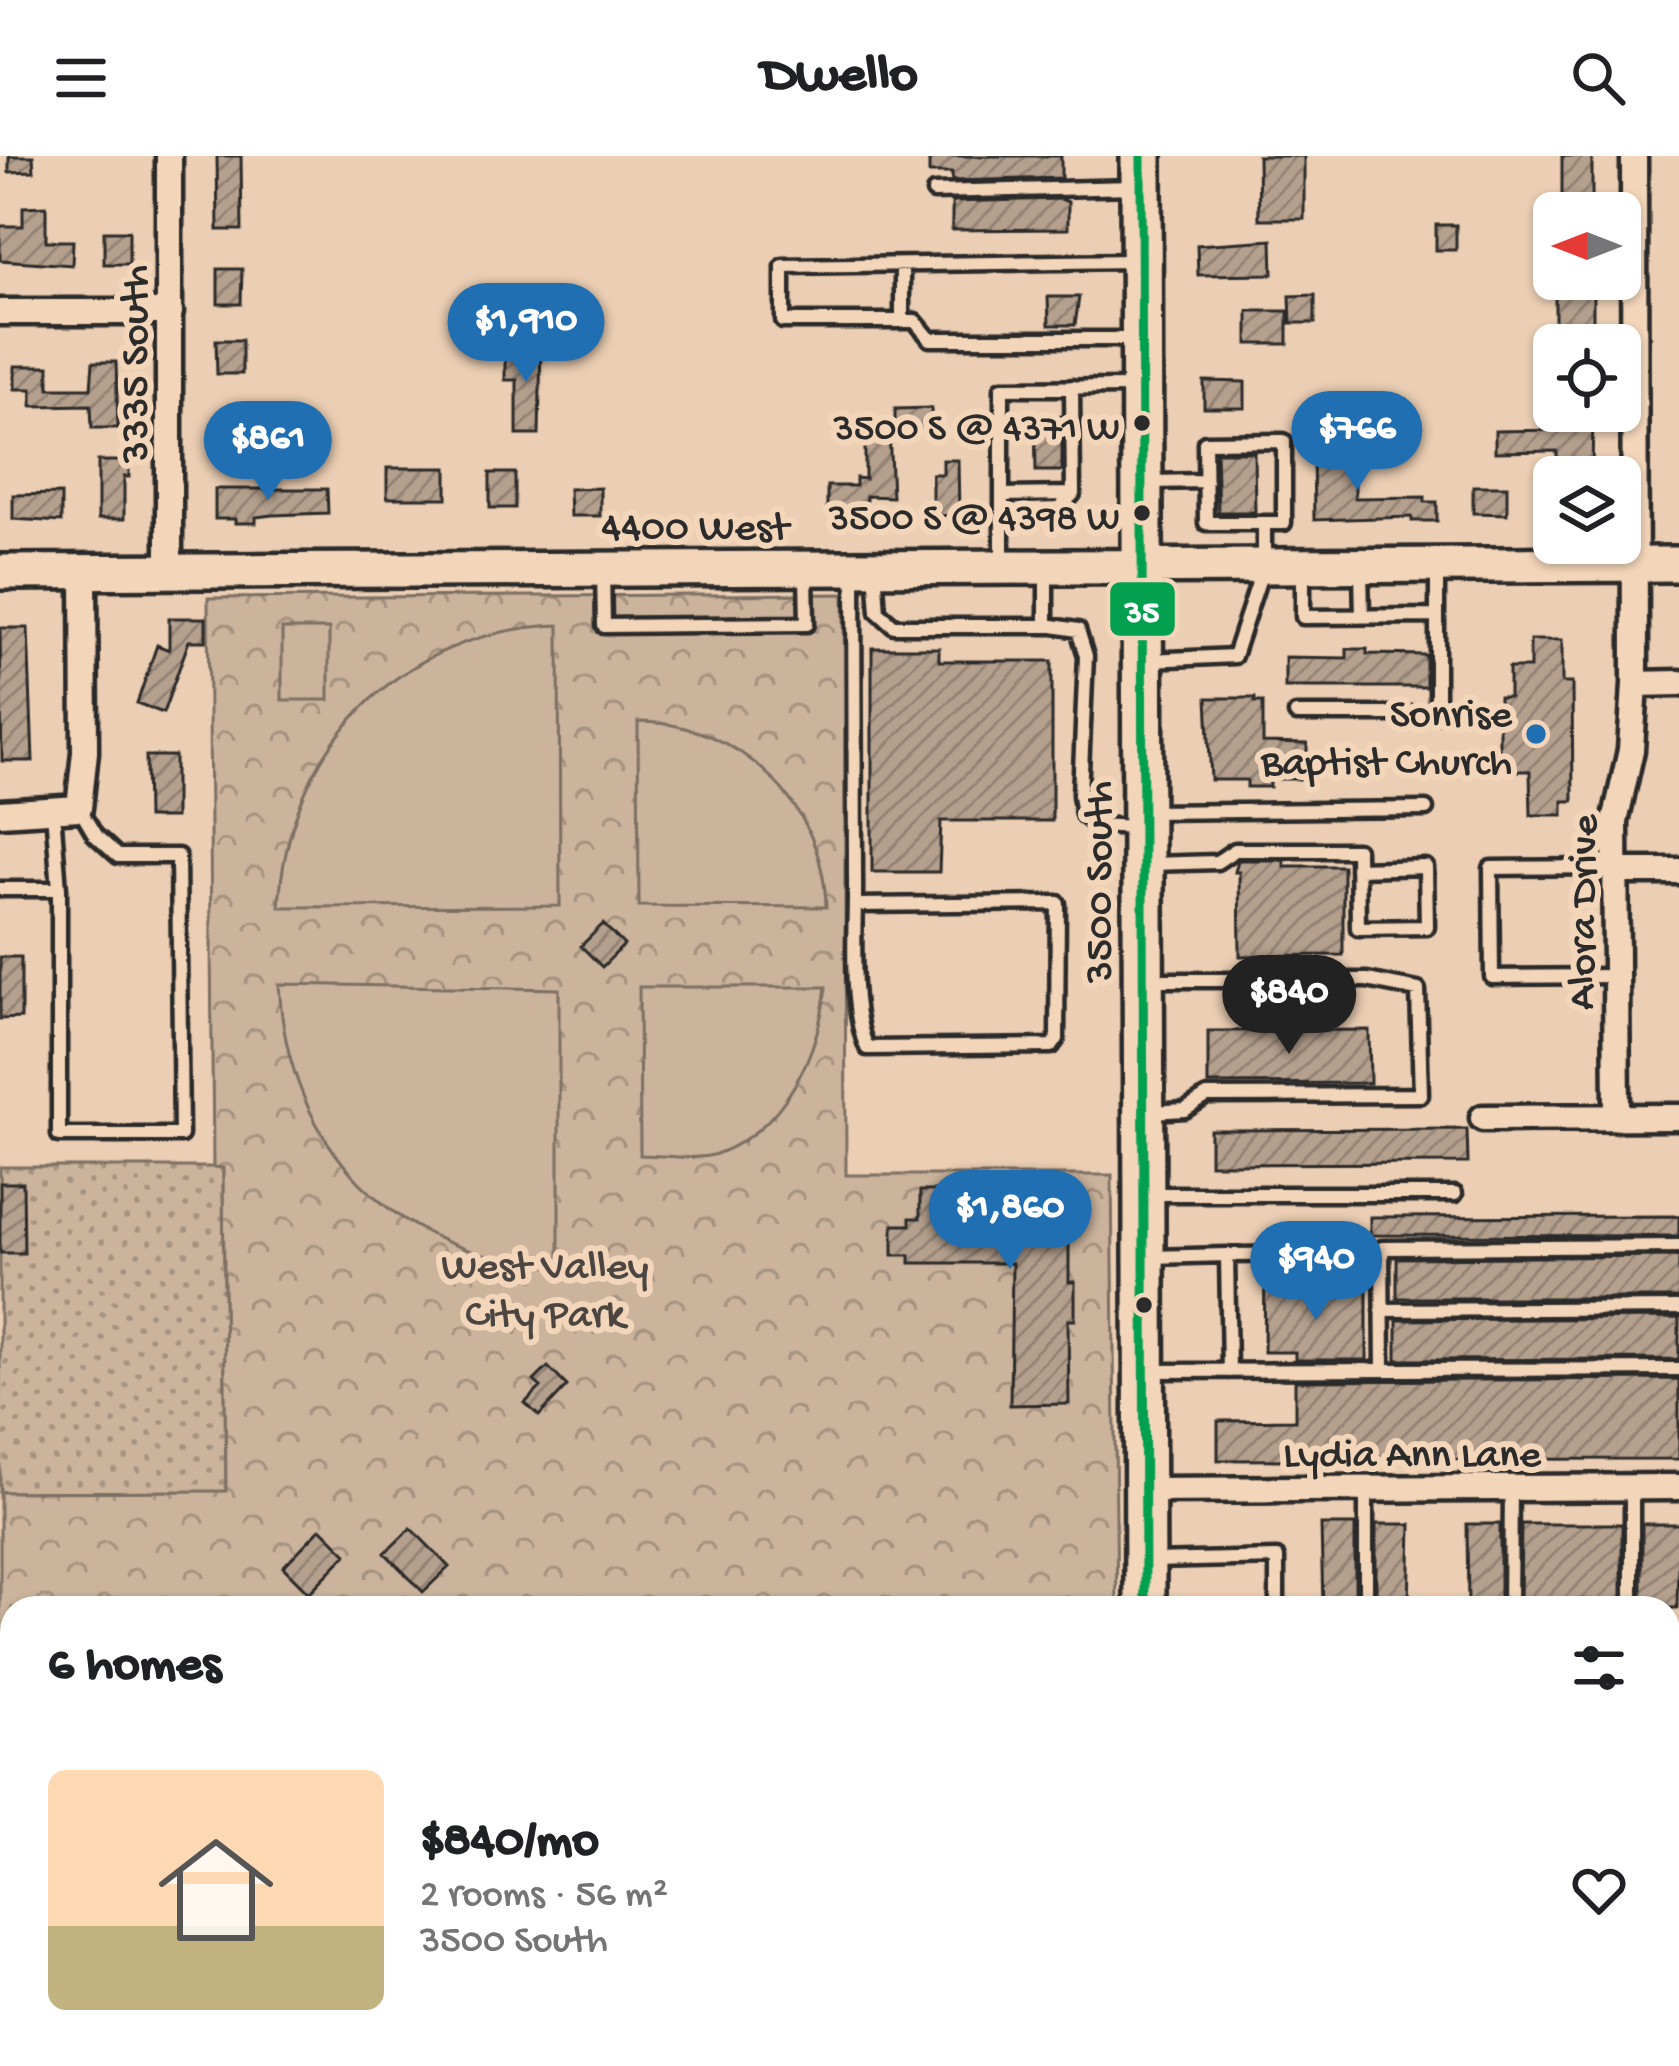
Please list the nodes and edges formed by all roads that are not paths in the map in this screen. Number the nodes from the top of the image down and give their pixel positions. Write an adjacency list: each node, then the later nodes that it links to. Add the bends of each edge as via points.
1 (169, 156): 8 (street, 3335 South)
2 (1634, 156): 25 (street, Alora Drive)
3 (1141, 171): 4 (lane); 5 (main road, 3500 South)
4 (934, 192)
5 (1141, 261): 6 (lane); 10 (main road, 3500 South)
6 (902, 265): 9 (lane); 9 (lane, via 782,266 782,321)
7 (0, 312): 8 (street)
8 (170, 312): 31 (street, 3335 South)
9 (902, 321): 10 (lane, via 915,321 930,339)
10 (1142, 339): 12 (main road, 3500 South)
11 (1072, 388): 12 (lane); 15 (lane); 16 (lane, via 1002,388)
12 (1142, 388): 14 (main road, 3500 South)
13 (1205, 481): 14 (lane); 18 (lane, via 1206,523); 18 (lane, via 1205,442 1284,441 1284,523)
14 (1142, 482): 20 (main road, 3500 South)
15 (1073, 494): 16 (lane); 17 (lane, via 1059,509)
16 (1002, 495): 17 (lane)
17 (1002, 511): 26 (lane)
18 (1264, 523): 21 (lane)
19 (1679, 564): 25 (street, 4400 West)
20 (1142, 565): 21 (street, 4400 West); 27 (street, 4400 West); 37 (main road, 3500 South)
21 (1264, 565): 22 (street, 4400 West); 37 (lane, via 1234,656)
22 (1303, 565): 23 (street, 4400 West); 35 (lane, via 1303,617)
23 (1361, 565): 24 (street, 4400 West); 35 (lane)
24 (1437, 565): 25 (street, 4400 West); 34 (lane)
25 (1635, 565): 39 (street, Alora Drive)
26 (1002, 566): 27 (street, 4400 West); 29 (street, 4400 West)
27 (1046, 566): 36 (lane)
28 (806, 568): 29 (street, 4400 West); 30 (street, 4400 West); 30 (lane, via 807,624 604,626)
29 (864, 568): 36 (lane, via 889,625); 51 (lane)
30 (603, 569): 31 (street, 4400 West)
31 (169, 571): 33 (street, 4400 West)
32 (0, 572): 33 (street, 4400 West)
33 (84, 572): 41 (street)
34 (1437, 616): 35 (lane); 40 (lane, via 1438,714)
35 (1362, 617)
36 (1046, 626): 45 (lane, via 1078,630 1085,645 1083,815)
37 (1142, 660): 45 (main road, 3500 South)
38 (1679, 683): 39 (street)
39 (1635, 684): 47 (street, Alora Drive, via 1631,750 1615,813)
40 (1296, 714)
41 (79, 808): 43 (street); 50 (lane, via 118,856 178,856 181,1135 59,1135)
42 (1426, 809): 45 (lane)
43 (53, 811): 44 (street); 50 (lane)
44 (0, 813)
45 (1143, 835): 46 (lane, via 1217,862 1234,850 1357,850); 53 (main road, 3500 South)
46 (1357, 869): 46 (lane, via 1358,928 1426,927 1426,867)
47 (1615, 869): 48 (street); 52 (street, Alora Drive); 52 (lane, via 1491,868 1492,977)
48 (1679, 871)
49 (0, 889): 50 (lane)
50 (59, 889)
51 (856, 905): 51 (lane, via 858,1027 867,1048 1052,1046 1057,1039 1058,902)
52 (1616, 976): 56 (street, Alora Drive)
53 (1143, 980): 54 (main road, 3500 South); 54 (lane, via 1367,980 1418,990 1421,1095 1207,1096 1185,1110)
54 (1144, 1112): 58 (main road, 3500 South)
55 (1483, 1118): 56 (street)
56 (1617, 1118): 57 (street)
57 (1679, 1118)
58 (1144, 1194): 59 (lane); 63 (main road, 3500 South)
59 (1455, 1194)
60 (1679, 1246): 65 (lane, via 1382,1248)
61 (1330, 1254): 62 (lane)
62 (1227, 1255): 63 (lane); 69 (lane)
63 (1144, 1257): 68 (main road, 3500 South)
64 (1679, 1308): 65 (lane)
65 (1382, 1310): 67 (lane)
66 (1679, 1369): 67 (lane)
67 (1383, 1370): 69 (lane)
68 (1144, 1371): 69 (lane); 74 (main road, 3500 South)
69 (1228, 1371)
70 (1632, 1487): 71 (street, Lydia Ann Lane); 72 (street, Lydia Ann Lane); 80 (lane)
71 (1679, 1487)
72 (1511, 1488): 73 (street, Lydia Ann Lane); 79 (lane)
73 (1366, 1489): 74 (street, Lydia Ann Lane); 78 (lane)
74 (1144, 1490): 75 (main road, 3500 South)
75 (1145, 1561): 76 (main road, 3500 South); 77 (lane, via 1277,1558)
76 (1145, 1596)
77 (1277, 1596)
78 (1366, 1596)
79 (1510, 1596)
80 (1632, 1596)

